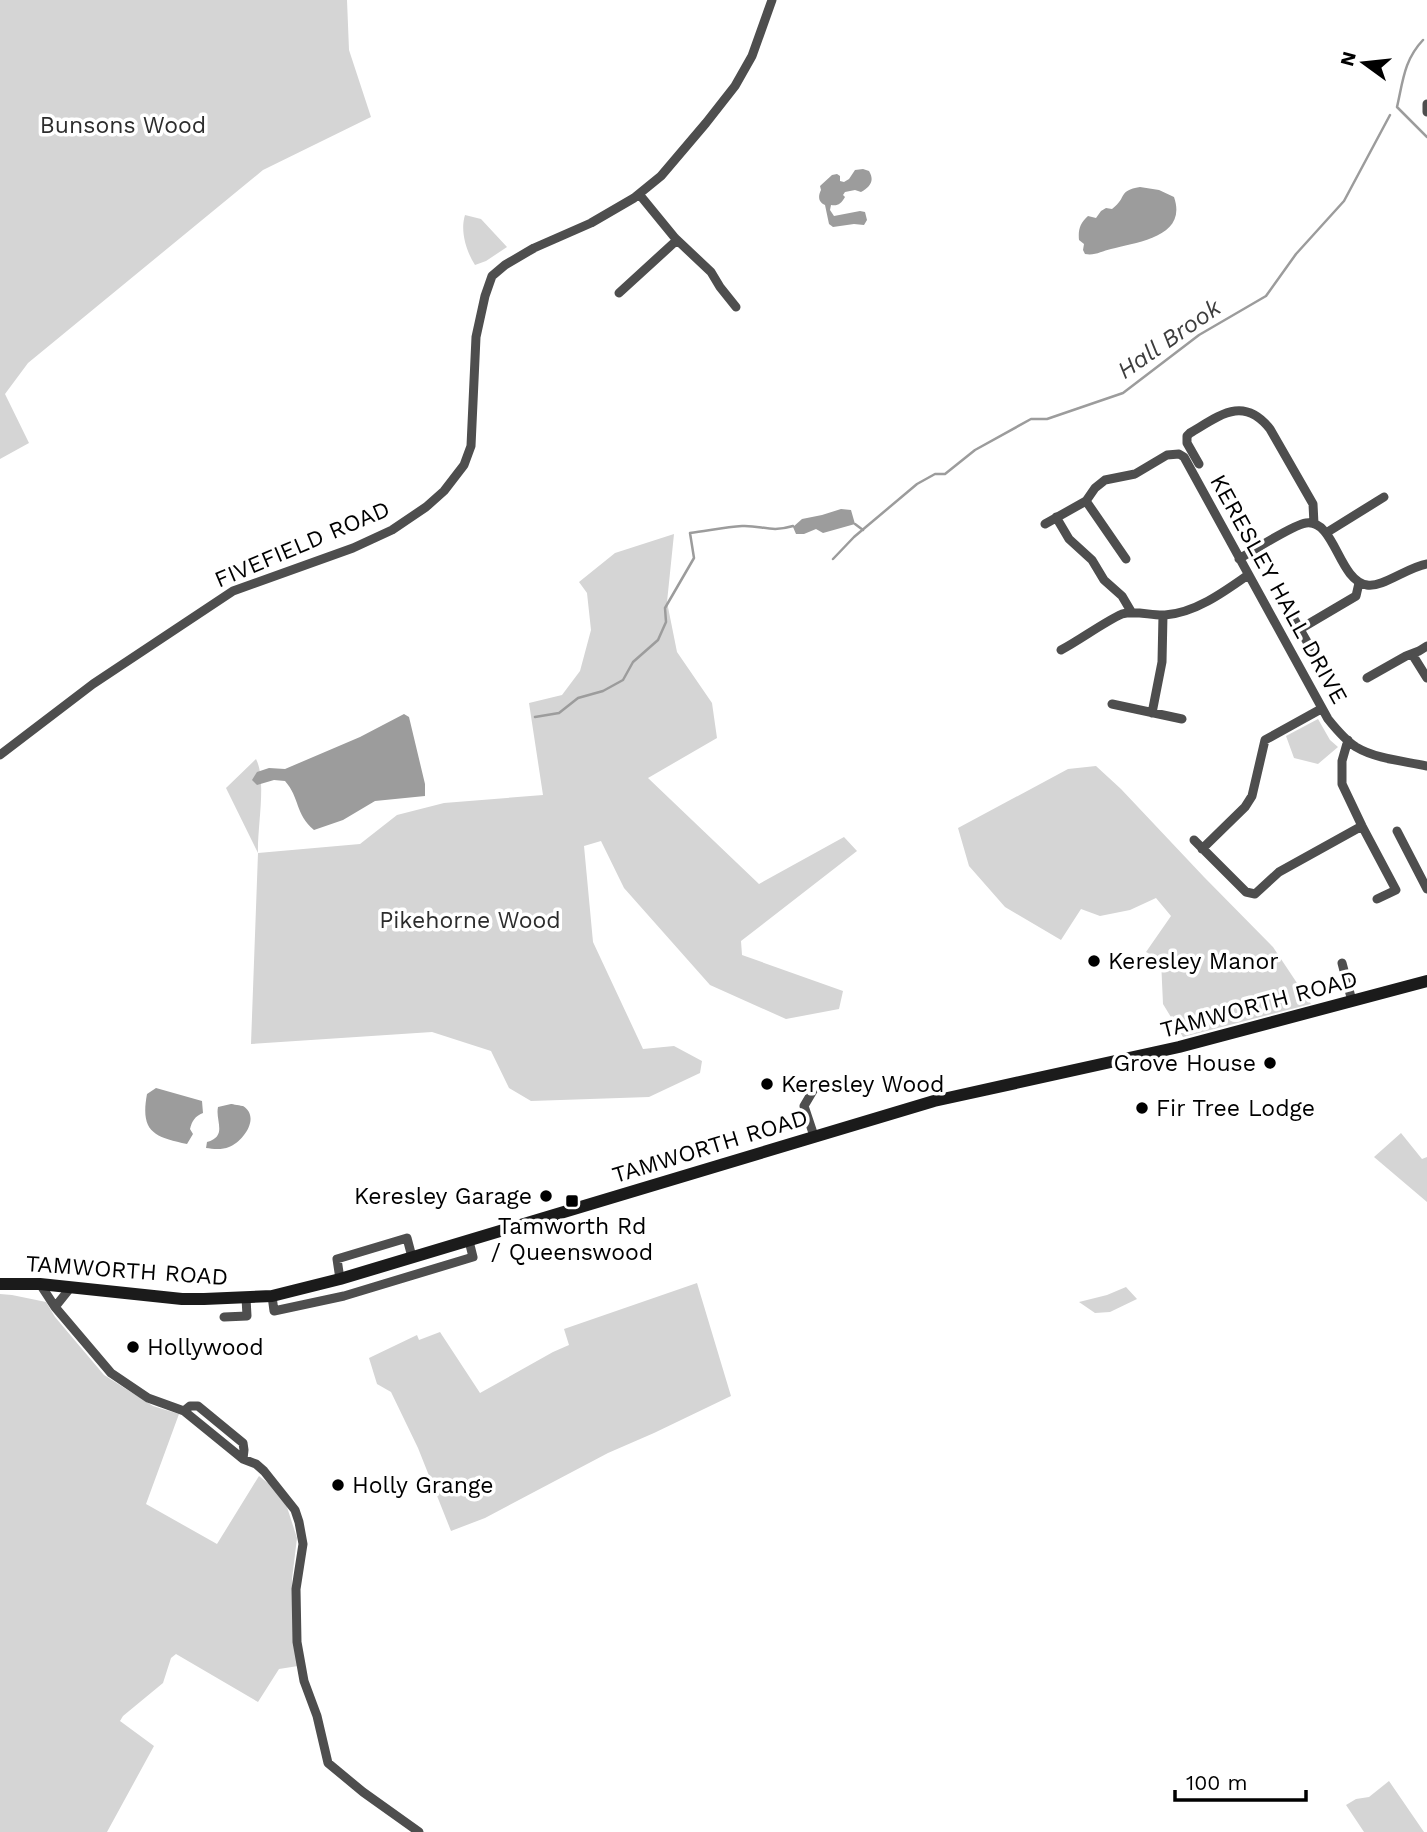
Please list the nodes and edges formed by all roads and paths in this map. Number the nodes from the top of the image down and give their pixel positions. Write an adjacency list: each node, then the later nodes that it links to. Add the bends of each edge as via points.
1 (772, 0): 4 (street, FIVEFIELD ROAD, via 752,56 735,86 661,176)
2 (1427, 104): 3 (street)
3 (1427, 112)
4 (639, 194): 5 (street); 35 (street, FIVEFIELD ROAD, via 591,223 534,248 492,276 476,337 471,446 464,465 444,492 353,548 233,592 93,684)
5 (677, 240): 6 (street); 7 (street, via 710,272)
6 (619, 293)
7 (736, 307)
8 (1199, 464): 13 (street, via 1186,443 1190,433 1234,410 1253,414 1270,429 1313,504)
9 (1384, 497): 14 (street)
10 (1086, 501): 11 (street); 15 (street, KERESLEY HALL DRIVE, via 1105,480 1135,474 1167,455 1178,454 1184,457); 16 (street)
11 (1056, 517): 12 (street); 21 (street)
12 (1045, 524)
13 (1314, 524): 14 (street); 15 (street, via 1304,523)
14 (1326, 533): 19 (street)
15 (1239, 558): 18 (street, KERESLEY HALL DRIVE)
16 (1126, 559)
17 (1427, 564): 19 (street, via 1377,586)
18 (1248, 575): 22 (street, via 1203,603); 31 (street, KERESLEY HALL DRIVE)
19 (1359, 583): 23 (street, via 1356,596)
20 (1290, 612): 23 (street)
21 (1132, 613): 22 (street); 26 (street)
22 (1163, 615): 32 (street, via 1162,662)
23 (1300, 629): 25 (street)
24 (1427, 646): 27 (street)
25 (1310, 647)
26 (1061, 650)
27 (1412, 654): 28 (street); 29 (street)
28 (1367, 678)
29 (1427, 678)
30 (1112, 704): 32 (street)
31 (1321, 709): 34 (street, KERESLEY HALL DRIVE); 40 (street, via 1265,740 1252,796)
32 (1152, 713): 33 (street)
33 (1182, 719)
34 (1348, 740): 36 (street, KERESLEY HALL DRIVE, via 1378,756); 37 (street, via 1342,784)
35 (0, 755)
36 (1427, 766)
37 (1362, 826): 40 (street, via 1279,872 1255,894 1247,892); 42 (street, via 1396,890)
38 (1396, 831): 41 (street)
39 (1194, 840): 40 (street)
40 (1202, 849)
41 (1427, 889)
42 (1377, 899)
43 (1342, 964): 45 (street)
44 (1427, 981): 45 (main road, TAMWORTH ROAD)
45 (1352, 1001): 47 (main road, TAMWORTH ROAD, via 1179,1047 933,1101)
46 (817, 1084): 47 (street, via 804,1106)
47 (814, 1136): 48 (main road, TAMWORTH ROAD)
48 (469, 1241): 49 (main road, TAMWORTH ROAD); 55 (street, via 472,1256 344,1296 274,1311)
49 (412, 1257): 51 (main road, TAMWORTH ROAD); 51 (street, via 407,1238 337,1259)
50 (0, 1275): 52 (street)
51 (340, 1279): 55 (main road, TAMWORTH ROAD)
52 (6, 1284): 53 (main road, TAMWORTH ROAD)
53 (40, 1284): 54 (main road, TAMWORTH ROAD); 57 (street)
54 (71, 1287): 56 (main road, TAMWORTH ROAD, via 182,1299); 57 (street)
55 (272, 1296): 56 (main road, TAMWORTH ROAD)
56 (246, 1298): 58 (street, via 251,1316)
57 (55, 1307): 59 (street, via 111,1373 148,1398 184,1411 243,1459 256,1464 295,1510 303,1544 296,1589 298,1642 304,1681 328,1763)
58 (224, 1317)
59 (419, 1832)

